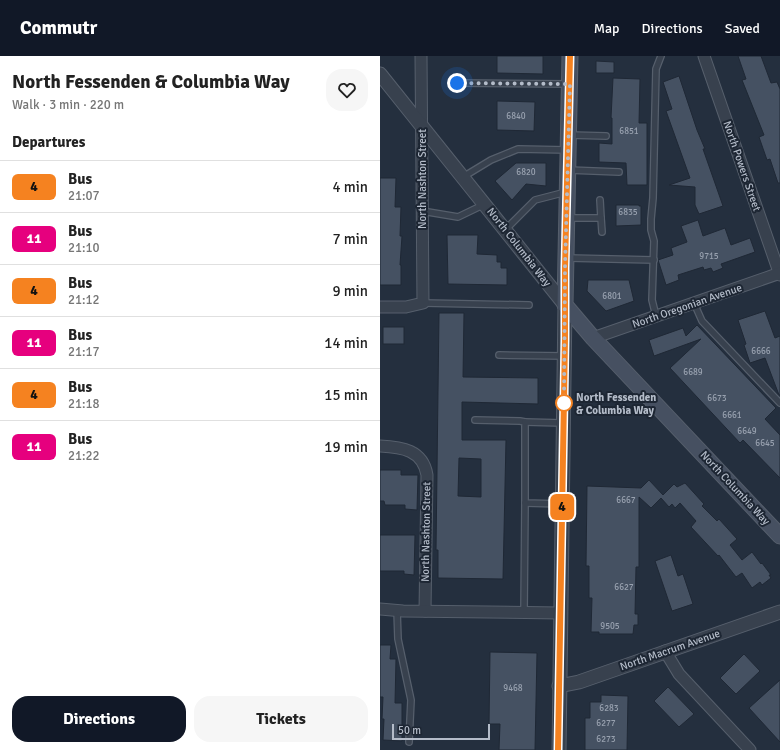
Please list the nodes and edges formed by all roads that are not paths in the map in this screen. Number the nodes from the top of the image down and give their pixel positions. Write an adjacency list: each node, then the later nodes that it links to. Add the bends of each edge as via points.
1 (421, 56): 8 (street, North Nashton Street)
2 (570, 56): 7 (main road)
3 (661, 56): 24 (lane, via 656,69 651,220)
4 (704, 56): 25 (street, North Powers Street)
5 (380, 74): 8 (street, North Columbia Way)
6 (457, 83): 7 (lane)
7 (570, 84): 9 (main road)
8 (422, 125): 14 (street, North Columbia Way); 18 (street, North Nashton Street)
9 (568, 135): 10 (lane); 11 (main road)
10 (606, 136)
11 (568, 150): 12 (main road); 14 (lane, via 518,149 490,160)
12 (567, 170): 13 (lane); 15 (main road)
13 (619, 172)
14 (463, 177): 17 (street, North Columbia Way)
15 (567, 192): 19 (main road); 21 (lane, via 536,200)
16 (600, 200): 20 (lane)
17 (485, 204): 18 (lane, via 458,217); 21 (street, North Columbia Way)
18 (422, 211): 26 (street, North Nashton Street)
19 (566, 218): 20 (lane); 23 (main road)
20 (601, 218): 22 (lane)
21 (505, 230): 29 (street, North Columbia Way)
22 (602, 232)
23 (565, 258): 24 (lane); 29 (main road)
24 (654, 260): 31 (lane, via 652,300)
25 (780, 274): 27 (street, North Oregonian Avenue)
26 (423, 303): 28 (lane); 30 (street, via 406,307)
27 (694, 303): 31 (street, North Oregonian Avenue); 35 (lane, via 702,321)
28 (529, 305)
29 (565, 305): 32 (main road, North Columbia Way); 34 (street)
30 (380, 306)
31 (656, 316): 32 (street, North Oregonian Avenue)
32 (593, 338): 42 (main road, North Columbia Way)
33 (499, 355): 34 (lane)
34 (565, 356): 38 (street)
35 (780, 403)
36 (475, 420): 37 (lane)
37 (525, 422): 38 (lane); 40 (lane)
38 (563, 423): 41 (street)
39 (380, 446): 45 (street, North Nashton Street, via 403,448 418,456 426,468)
40 (525, 503): 41 (lane); 47 (lane)
41 (562, 504): 48 (street)
42 (780, 536)
43 (380, 609): 44 (street)
44 (397, 610): 45 (street); 51 (lane, via 398,639 411,700)
45 (425, 611): 47 (street)
46 (780, 612): 49 (street, North Macrum Avenue)
47 (524, 613): 48 (street)
48 (560, 613): 50 (street)
49 (665, 651): 50 (street, North Macrum Avenue, via 579,682); 53 (street, via 679,674)
50 (559, 686): 52 (street)
51 (409, 742)
52 (558, 750)
53 (750, 750)

